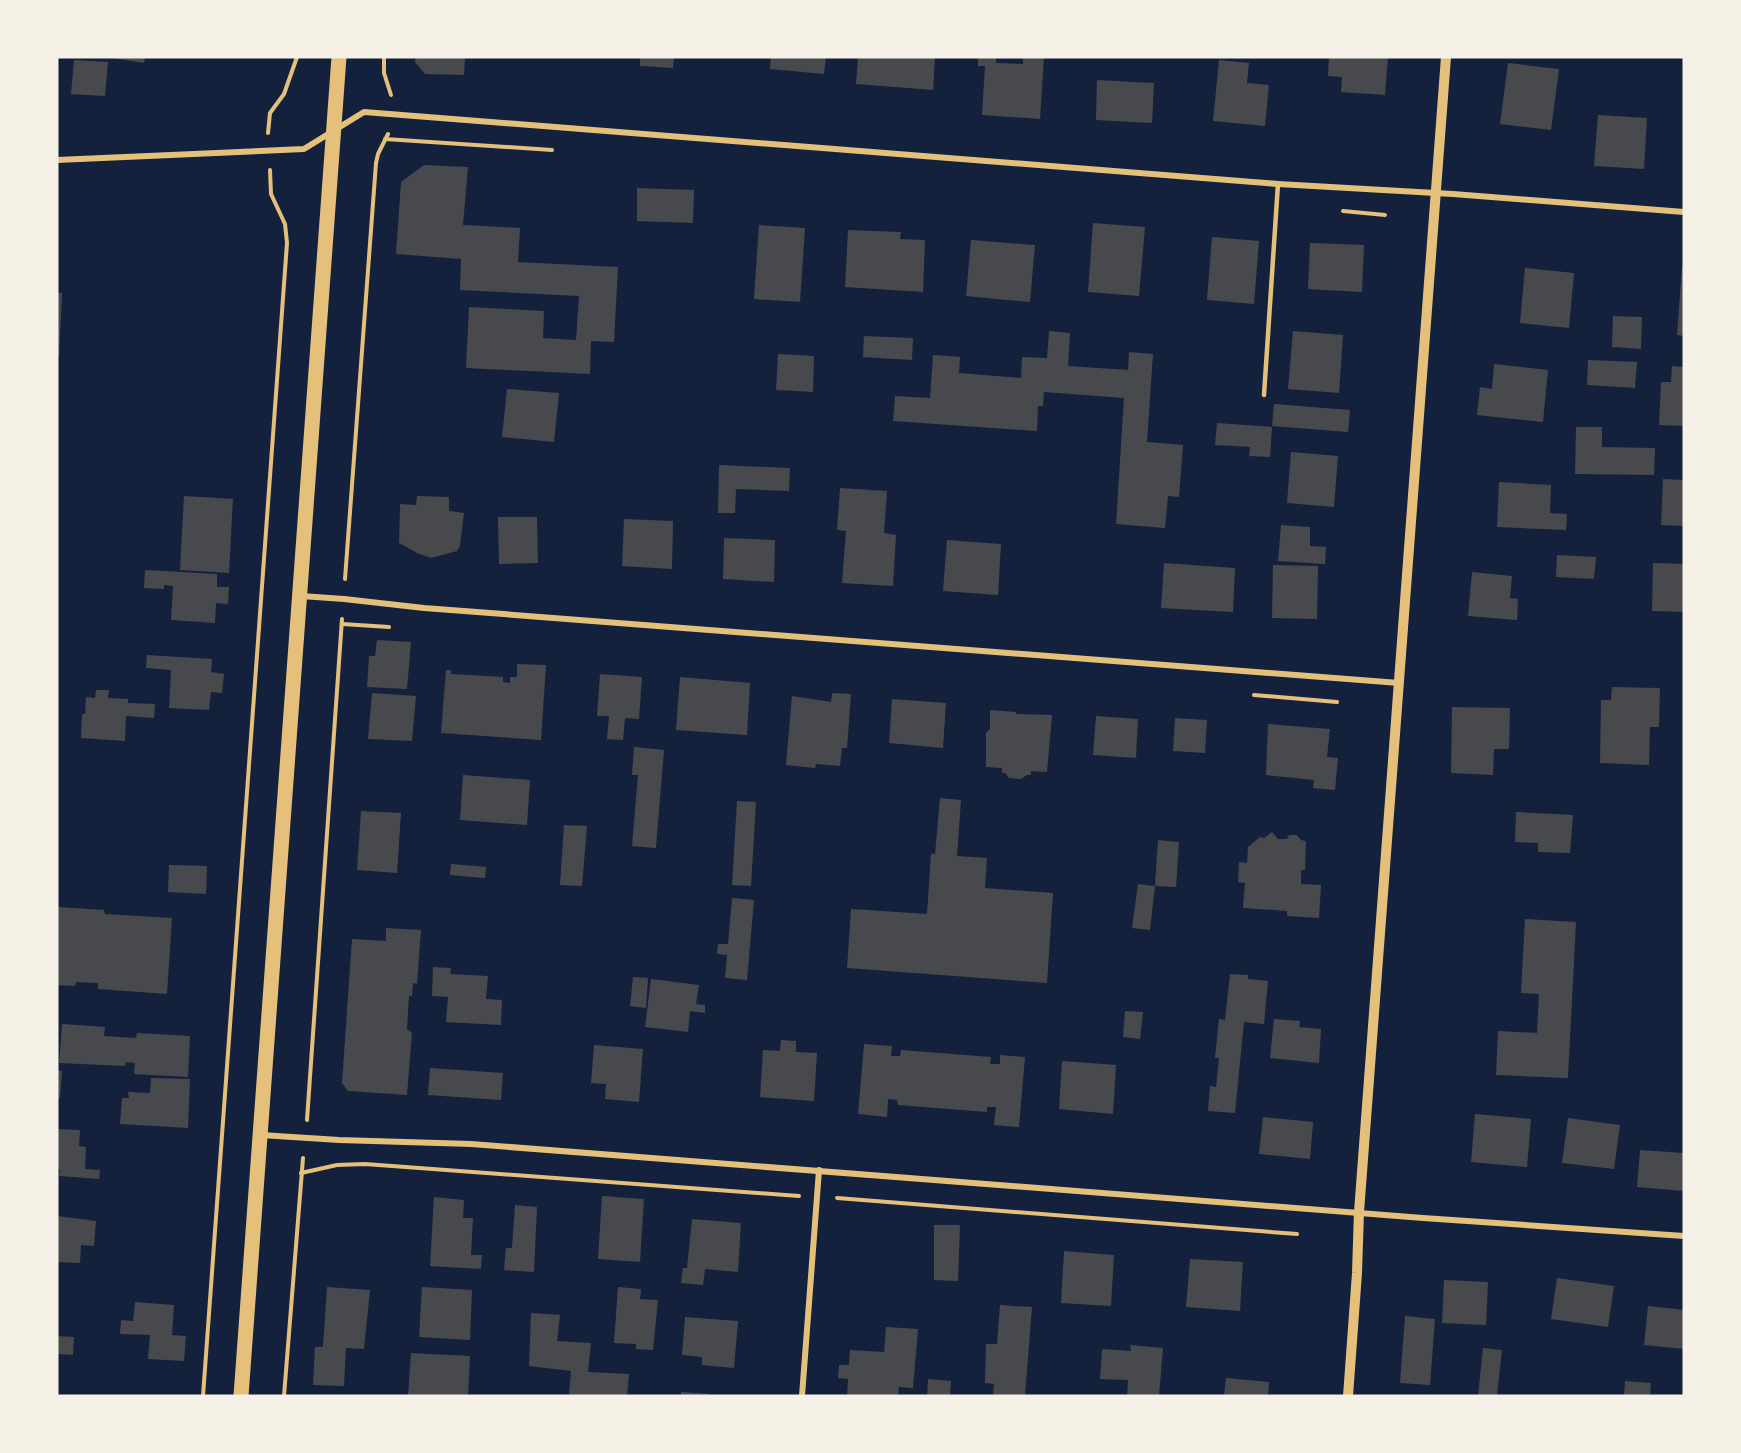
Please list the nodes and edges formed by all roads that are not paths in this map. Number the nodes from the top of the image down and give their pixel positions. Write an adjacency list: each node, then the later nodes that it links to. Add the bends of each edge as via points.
1 (339, 57): 3 (main road)
2 (1446, 57): 6 (street)
3 (334, 131): 4 (street, via 304,149); 5 (street, via 364,112); 9 (main road)
4 (57, 160)
5 (1278, 184): 6 (street); 8 (lane)
6 (1436, 193): 7 (street); 10 (street)
7 (1684, 212)
8 (1264, 395)
9 (300, 596): 10 (street); 11 (main road)
10 (1399, 683): 13 (street)
11 (260, 1135): 12 (street, via 471,1144); 15 (main road)
12 (819, 1170): 13 (street); 16 (street)
13 (1359, 1212): 14 (street); 17 (street)
14 (1684, 1236)
15 (241, 1396)
16 (802, 1396)
17 (1348, 1396)

